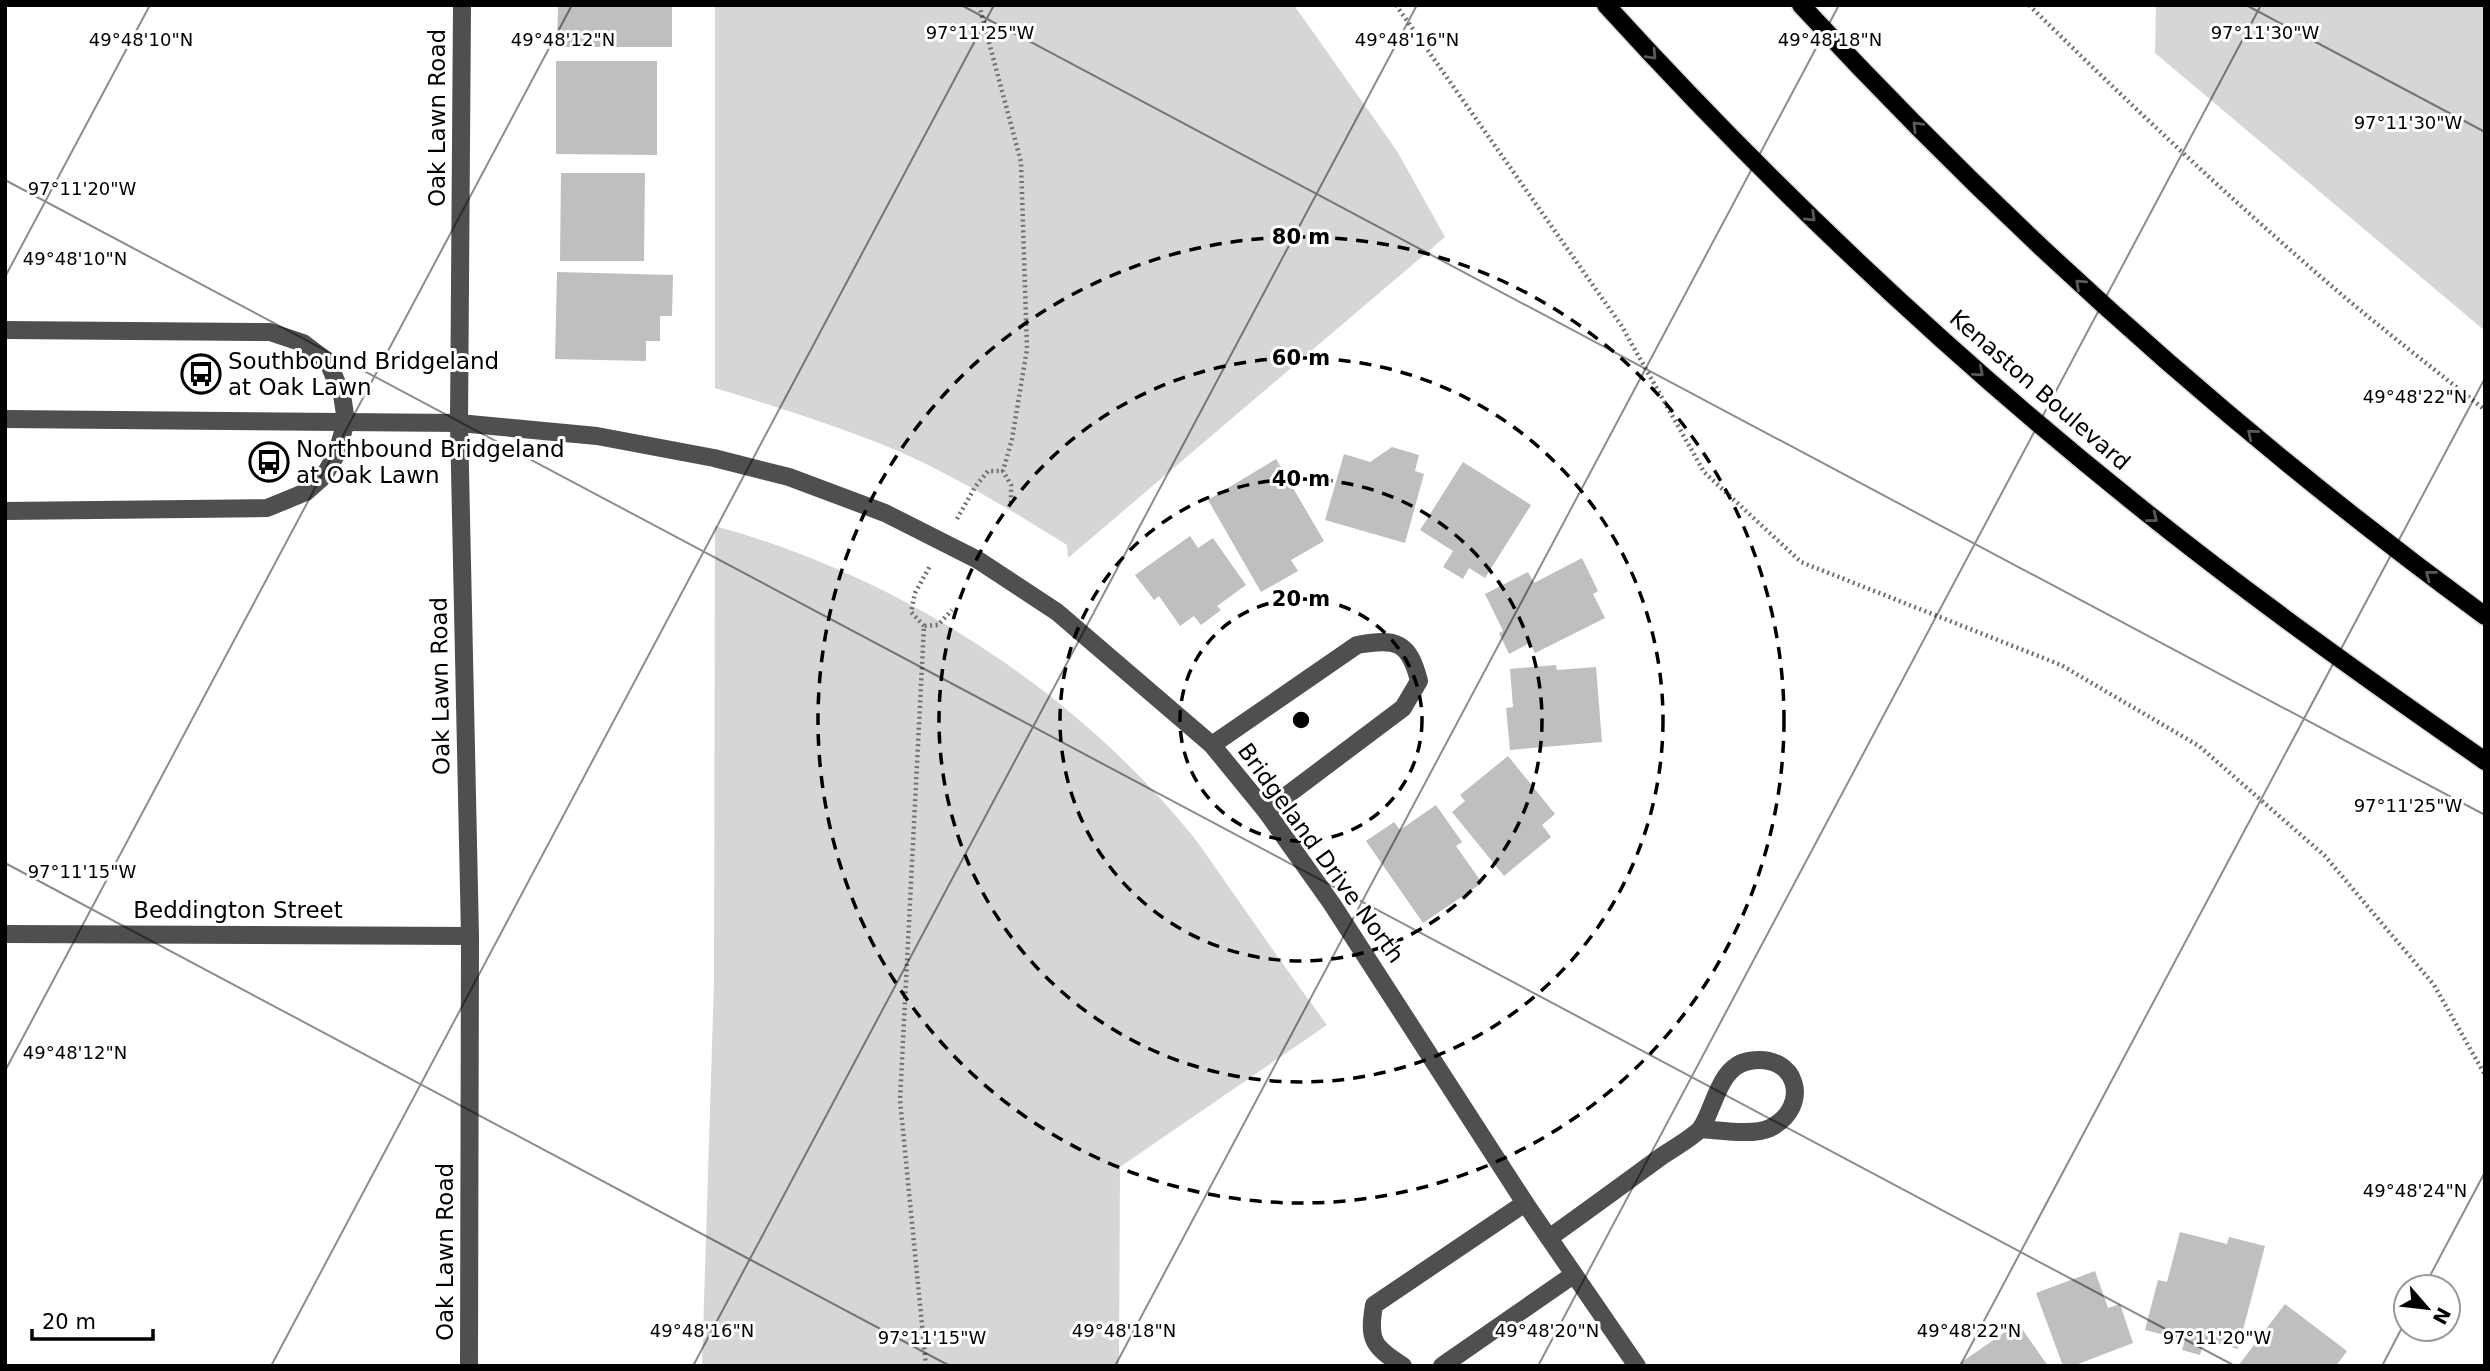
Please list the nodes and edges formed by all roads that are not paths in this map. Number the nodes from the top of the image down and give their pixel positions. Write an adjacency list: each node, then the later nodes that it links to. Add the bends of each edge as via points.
1 (462, 5): 7 (street, Oak Lawn Road)
2 (1605, 5): 11 (main road, Kenaston Boulevard, one-way to 11, via 1727,135 1990,382 2218,568)
3 (1801, 5): 9 (main road, one-way to 3, via 2314,485 2074,279)
4 (5, 330): 6 (street, via 270,332 303,343 328,362 342,394)
5 (5, 419): 6 (street, Bridgeland Drive North)
6 (346, 421): 7 (street, Bridgeland Drive North); 8 (street, via 337,453 324,476 306,492 267,508)
7 (459, 423): 10 (street, Bridgeland Drive North, via 597,436 714,458 789,477 885,513 978,560 1057,612); 14 (street, Oak Lawn Road)
8 (5, 511)
9 (2485, 616)
10 (1212, 745): 12 (street, Bridgeland Drive North); 12 (street, via 1357,645 1381,641 1398,645 1413,660 1419,681 1403,708)
11 (2485, 761)
12 (1266, 811): 16 (street, Bridgeland Drive North, via 1332,904)
13 (5, 934): 14 (street, Beddington Street)
14 (470, 936): 19 (street, Oak Lawn Road)
15 (1700, 1129): 15 (street, via 1768,1129 1789,1114 1796,1094 1788,1070 1774,1061 1745,1062 1727,1075); 17 (street)
16 (1525, 1203): 17 (street, Bridgeland Drive North); 20 (street, via 1374,1305 1370,1330 1380,1351)
17 (1549, 1238): 18 (street, Bridgeland Drive North)
18 (1573, 1275): 21 (street); 22 (street, Bridgeland Drive North)
19 (469, 1366)
20 (1402, 1366)
21 (1442, 1366)
22 (1637, 1366)

